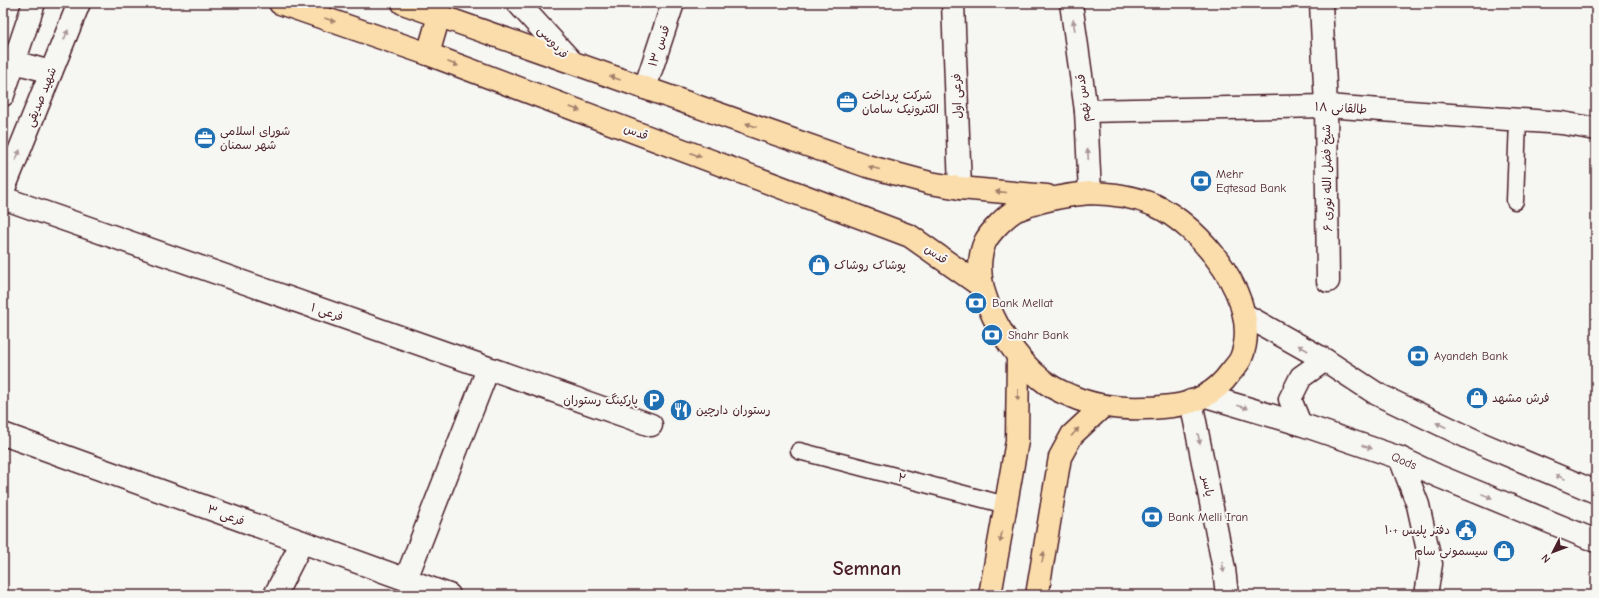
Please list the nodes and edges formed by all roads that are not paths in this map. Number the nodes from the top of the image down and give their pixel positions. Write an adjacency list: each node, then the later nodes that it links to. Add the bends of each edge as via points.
1 (34, 3): 12 (street)
2 (79, 3): 14 (street, شهید صدیقی, one-way to 2)
3 (280, 3): 11 (main road, قدس, one-way to 11)
4 (403, 3): 10 (main road)
5 (518, 3): 13 (street, فردوسی)
6 (673, 3): 15 (street, قدس ۱۳)
7 (953, 3): 21 (street, فرعی اول)
8 (1071, 3): 18 (street, قدس نهم, one-way to 8)
9 (1321, 3): 17 (street, شیخ فضل الله نوری ۶)
10 (440, 9): 11 (main road); 13 (main road)
11 (428, 54): 28 (main road, قدس, one-way to 28, via 910,236)
12 (14, 62): 14 (street); 16 (street)
13 (572, 62): 15 (main road, one-way to 13)
14 (51, 72): 22 (street, شهید صدیقی, one-way to 14)
15 (645, 88): 21 (main road, one-way to 15, via 930,183 867,166)
16 (3, 95)
17 (1326, 106): 18 (street, طالقانی ۱۸); 19 (street, طالقانی ۱۸); 27 (street, شیخ فضل الله نوری ۶)
18 (1086, 111): 23 (street, قدس نهم, one-way to 18)
19 (1518, 120): 20 (street, طالقانی ۱۸, via 1562,123); 26 (lane)
20 (1596, 129)
21 (960, 188): 24 (main road, one-way to 21)
22 (3, 191)
23 (1090, 193): 24 (main road); 29 (main road, via 1125,195 1155,206 1183,223 1208,246 1229,276)
24 (1054, 197): 28 (main road, via 1014,210 985,242 980,265)
25 (3, 198): 32 (street, فرعی ۱)
26 (1515, 201)
27 (1328, 282)
28 (981, 286): 30 (main road, via 997,326)
29 (1245, 315): 31 (street, one-way to 29); 33 (main road, via 1245,337 1241,358 1225,380)
30 (1018, 356): 34 (main road, via 1041,380 1070,396); 41 (main road, one-way to 41, via 1017,441)
31 (1325, 360): 35 (street, via 1301,376 1290,399); 40 (street, one-way to 31, via 1482,444 1377,394)
32 (488, 369): 36 (street, فرعی ۱); 44 (street)
33 (1199, 399): 34 (main road, via 1161,406); 35 (street, Qods, one-way to 35); 49 (street, یاسر, one-way to 49)
34 (1102, 407): 48 (main road, one-way to 34, via 1060,457 1072,435)
35 (1300, 424): 39 (street, Qods, one-way to 39)
36 (651, 425)
37 (3, 434): 43 (street, فرعی ۳)
38 (799, 451): 41 (lane, ۲)
39 (1400, 458): 42 (street, Qods, one-way to 42); 50 (street, via 1418,505 1431,564)
40 (1596, 492)
41 (1006, 505): 47 (main road, one-way to 47)
42 (1596, 541)
43 (302, 542): 44 (street, فرعی ۳); 45 (street)
44 (406, 579): 46 (street, فرعی ۳)
45 (275, 595)
46 (449, 595)
47 (990, 595)
48 (1037, 595)
49 (1227, 595)
50 (1426, 595)

